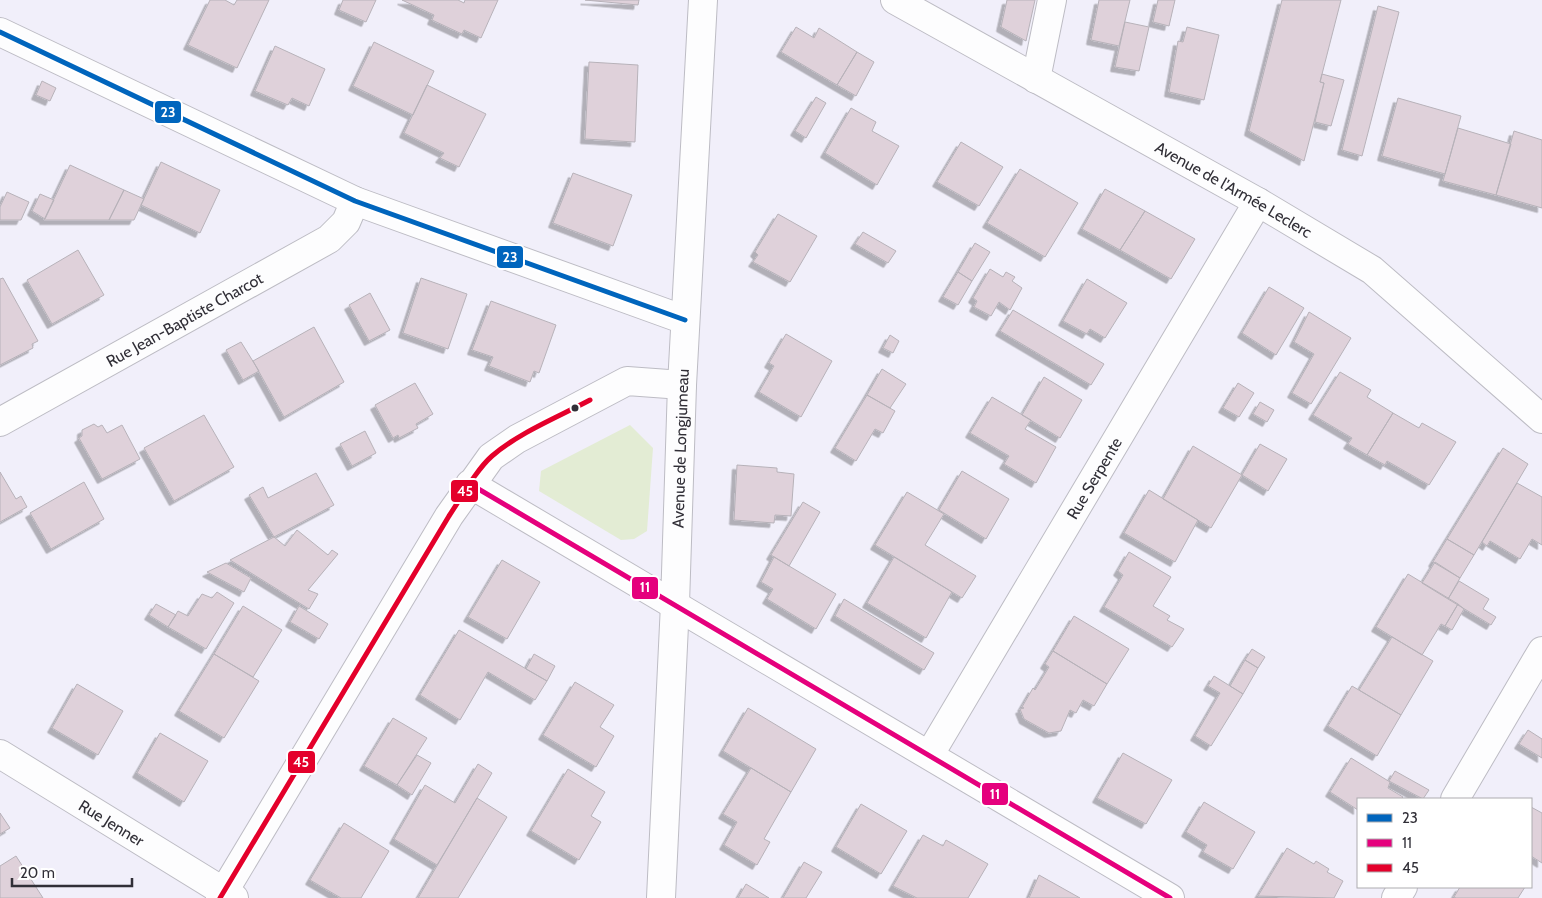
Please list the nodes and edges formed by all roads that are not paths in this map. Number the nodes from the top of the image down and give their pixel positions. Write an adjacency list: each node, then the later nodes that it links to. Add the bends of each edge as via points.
1 (703, 0): 8 (street, Avenue de Longjumeau)
2 (895, 0): 5 (street, Avenue de l'Armée Leclerc)
3 (1052, 0): 5 (street)
4 (0, 32): 6 (street)
5 (1036, 79): 7 (street, Avenue de l'Armée Leclerc)
6 (355, 201): 8 (street); 11 (street, Rue Jean-Baptiste Charcot, via 346,222 328,239)
7 (1258, 202): 10 (street, Avenue de l'Armée Leclerc, via 1372,270); 16 (street, Rue Serpente)
8 (685, 320): 9 (street, Avenue de Longjumeau)
9 (682, 385): 12 (street, via 627,381 517,439 491,457); 13 (street, Avenue de Longjumeau)
10 (1542, 419)
11 (0, 422)
12 (470, 484): 13 (street); 18 (street)
13 (675, 604): 16 (street); 19 (street, Avenue de Longjumeau)
14 (1542, 652): 17 (street)
15 (0, 754): 18 (street, Rue Jenner)
16 (930, 754): 20 (street)
17 (1456, 798)
18 (226, 896)
19 (660, 898)
20 (1170, 898)

